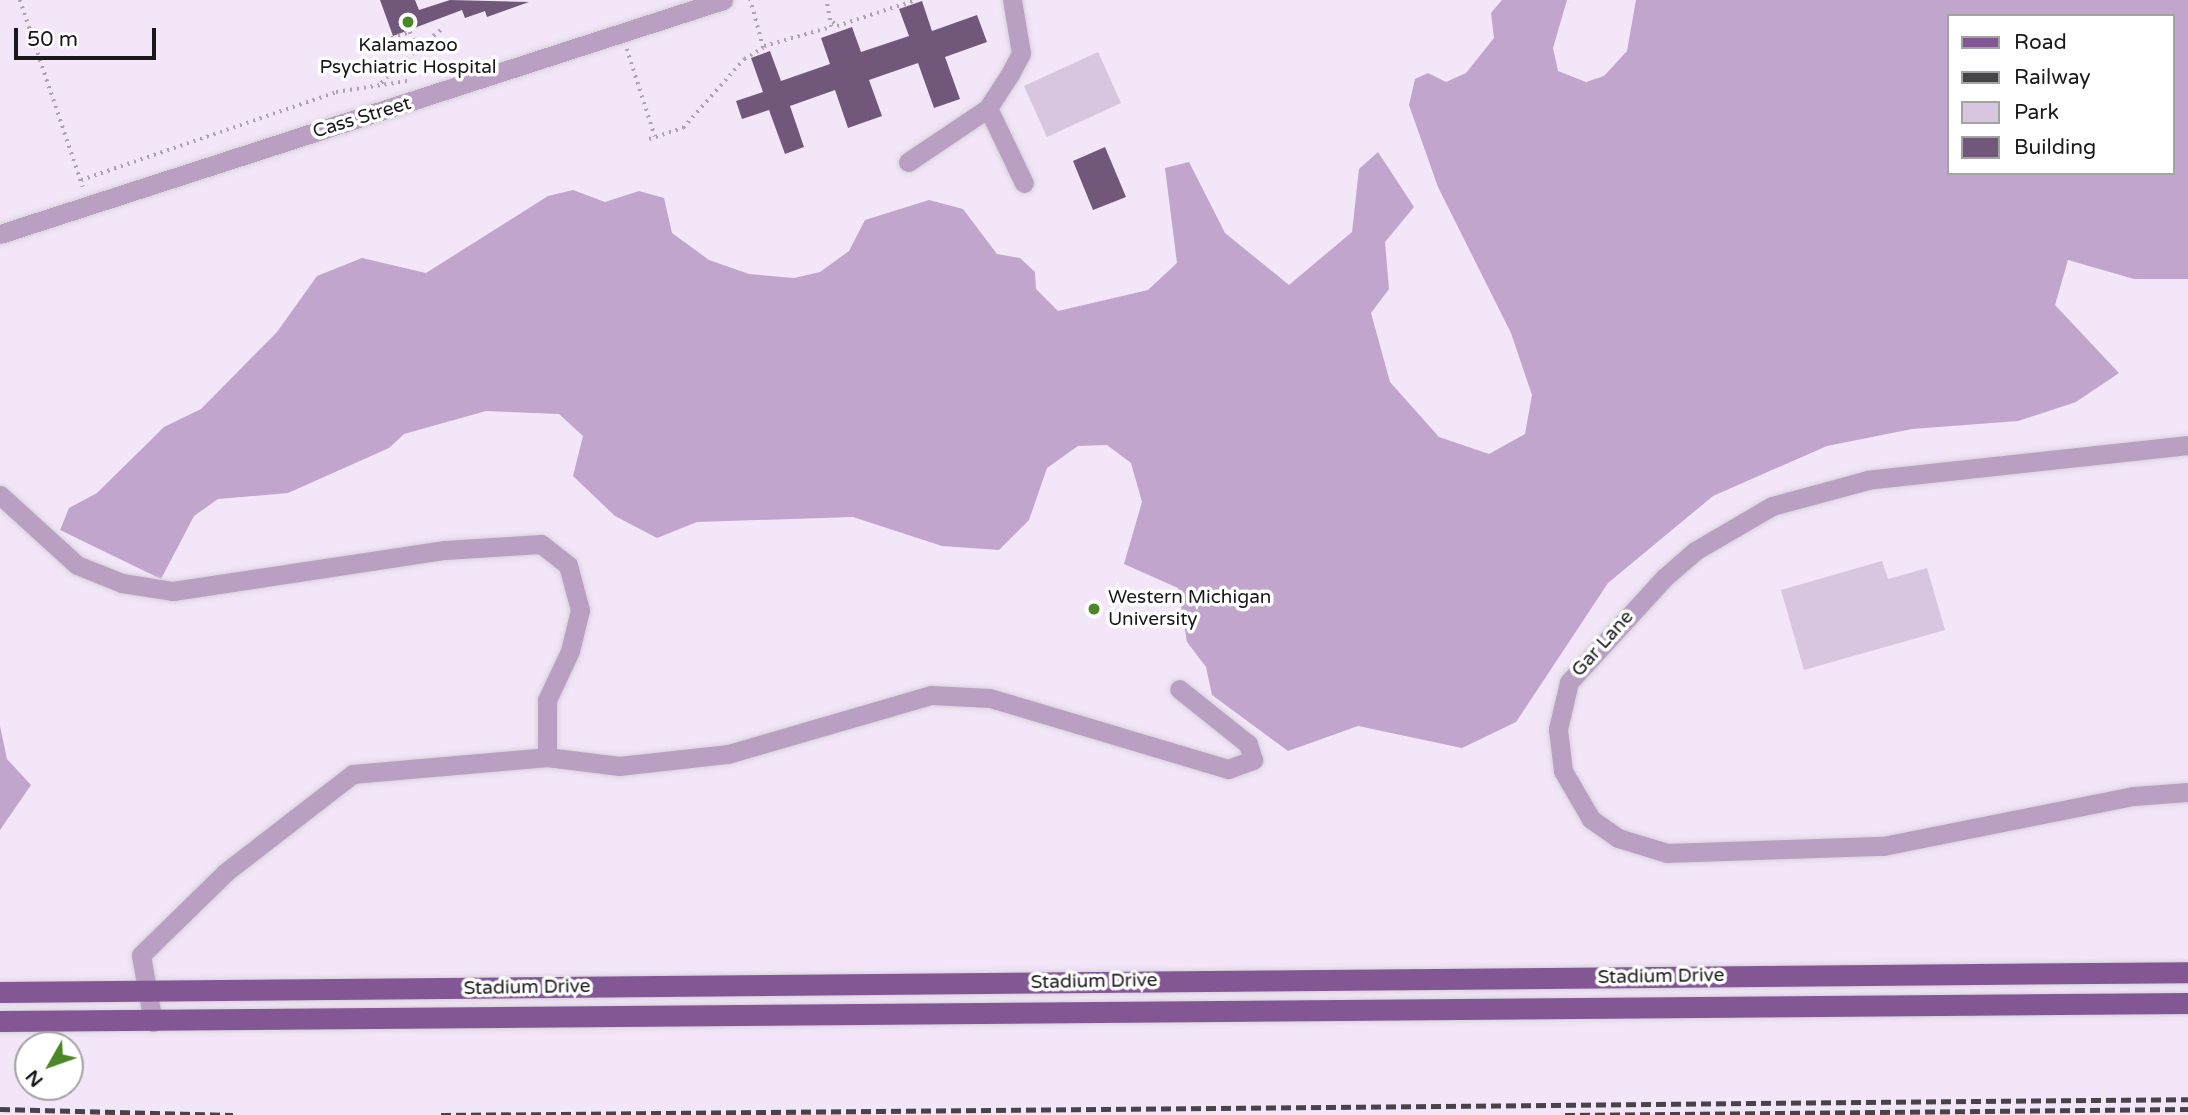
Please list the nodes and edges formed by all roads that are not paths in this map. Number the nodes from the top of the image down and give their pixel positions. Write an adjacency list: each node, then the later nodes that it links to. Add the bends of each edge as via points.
1 (723, 0): 6 (street, Cass Street)
2 (1013, 0): 3 (street, via 1021,53)
3 (988, 108): 4 (street); 5 (street)
4 (908, 162)
5 (1024, 183)
6 (0, 234)
7 (2188, 445): 11 (street, Gar Lane, via 1867,480 1772,506 1695,551 1664,578 1569,682 1558,729 1563,771 1591,819 1618,838 1668,853 1883,846 2133,796)
8 (0, 495): 10 (street, via 77,565 122,583 173,591 445,550 541,544 568,565 580,610 570,651 547,700)
9 (1179, 689): 10 (street, via 1248,744 1253,760 1228,769 990,698 932,695 728,754 619,766)
10 (547, 757): 14 (street, via 353,774 226,872 141,955)
11 (2188, 792)
12 (2188, 972): 14 (main road, Stadium Drive)
13 (0, 992): 14 (main road, Stadium Drive)
14 (145, 992): 17 (street)
15 (2188, 1003): 17 (main road, Stadium Drive)
16 (0, 1021): 17 (main road, Stadium Drive)
17 (153, 1022)

